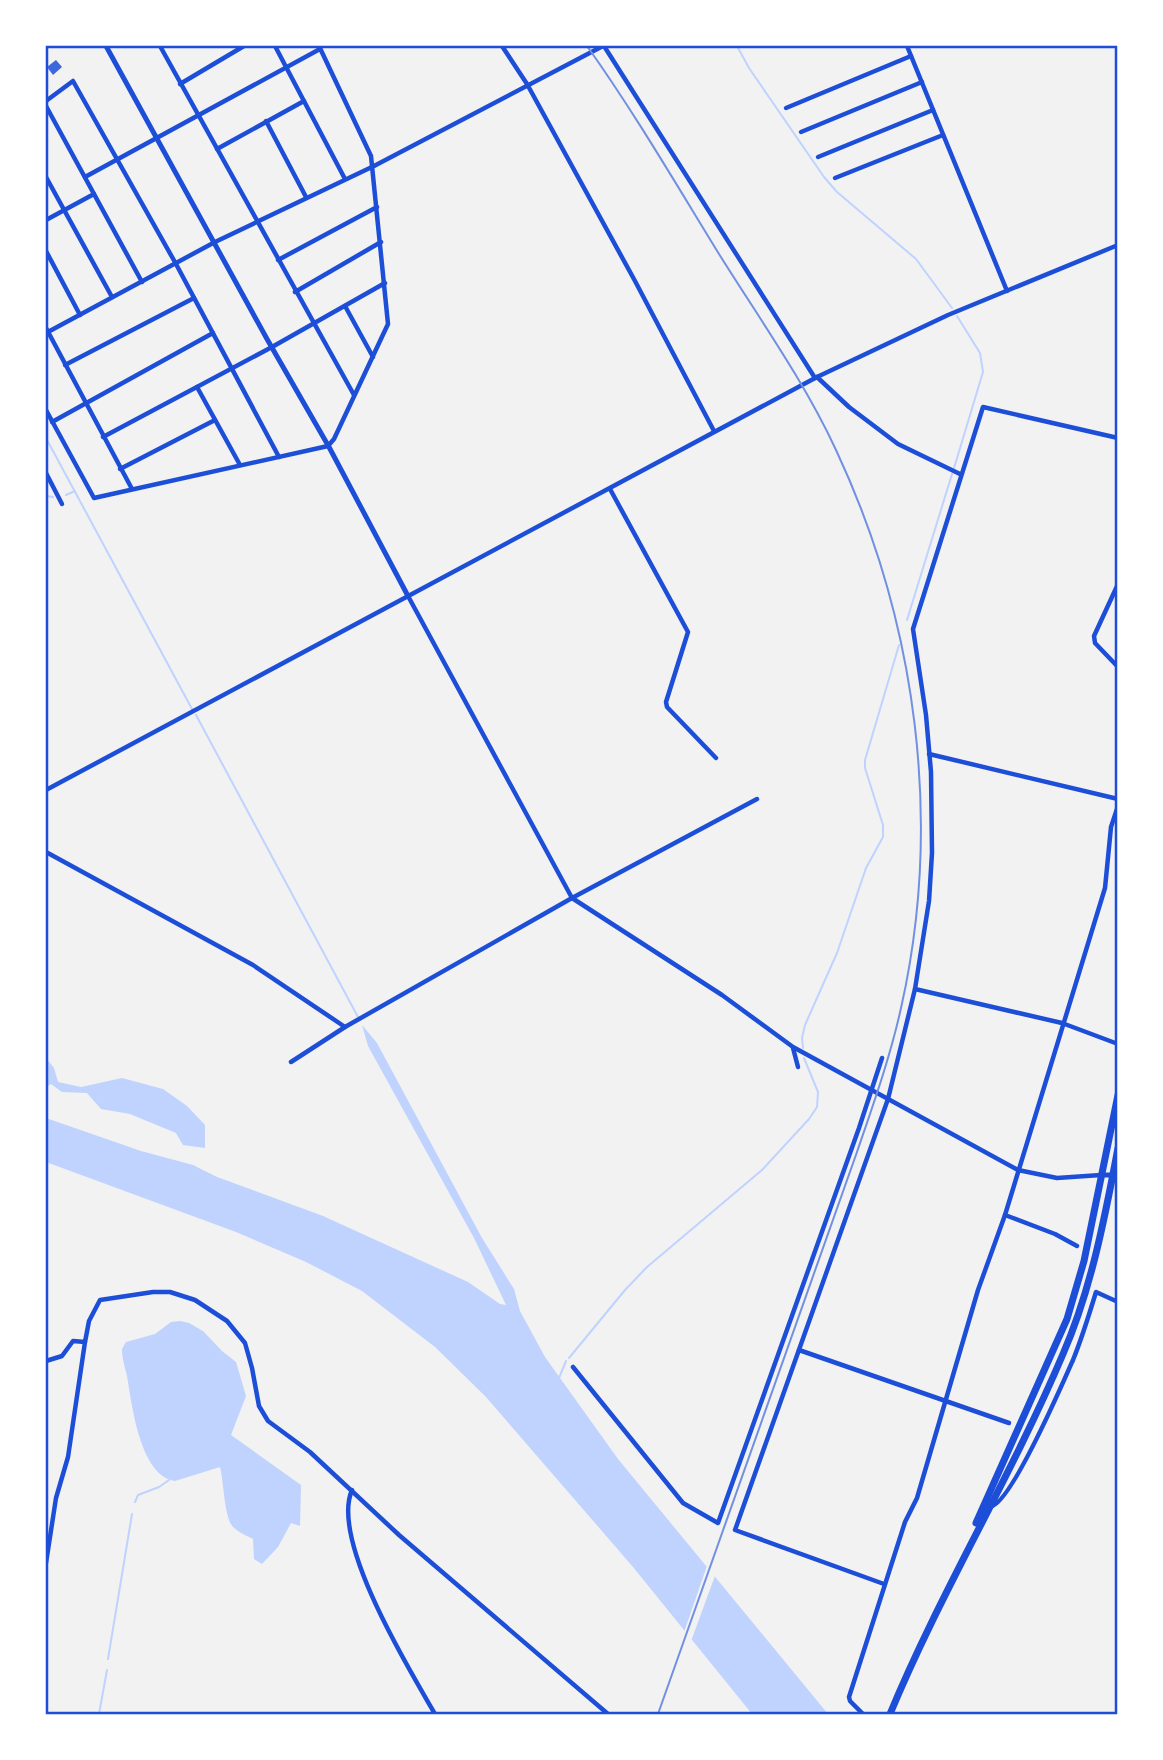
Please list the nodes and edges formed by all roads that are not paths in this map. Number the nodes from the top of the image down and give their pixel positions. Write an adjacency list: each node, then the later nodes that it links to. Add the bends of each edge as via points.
1 (106, 46): 22 (street)
2 (160, 46): 12 (street)
3 (244, 46): 12 (street)
4 (275, 46): 10 (street)
5 (502, 46): 13 (street)
6 (603, 46): 13 (street); 58 (street)
7 (906, 46): 9 (street)
8 (319, 47): 10 (street); 26 (street)
9 (911, 56): 11 (street); 16 (street)
10 (287, 68): 14 (street); 18 (street)
11 (922, 82): 17 (street); 20 (street)
12 (180, 84): 18 (street)
13 (527, 84): 26 (street); 65 (street)
14 (304, 101): 19 (street); 30 (street)
15 (46, 104): 25 (street, via 73,81); 28 (street)
16 (786, 108)
17 (933, 110): 21 (street); 24 (street)
18 (198, 115): 22 (street); 23 (street)
19 (266, 121): 23 (street); 32 (street)
20 (801, 132)
21 (943, 135): 29 (street); 45 (street)
22 (158, 138): 25 (street); 37 (street)
23 (217, 149): 36 (street)
24 (818, 157)
25 (117, 159): 28 (street); 42 (street)
26 (374, 166): 30 (street); 33 (street)
27 (46, 177): 34 (street)
28 (85, 177): 31 (street)
29 (835, 178)
30 (345, 179): 32 (street)
31 (94, 194): 34 (street); 43 (street)
32 (306, 197): 36 (street)
33 (377, 207): 38 (street); 41 (street)
34 (64, 210): 35 (street); 47 (street)
35 (46, 220)
36 (257, 221): 37 (street); 41 (street)
37 (215, 242): 42 (street); 54 (street)
38 (381, 242): 44 (street); 46 (street)
39 (1118, 245): 45 (street)
40 (46, 251): 50 (street)
41 (278, 260): 46 (street)
42 (176, 264): 43 (street); 48 (street)
43 (142, 282): 47 (street)
44 (385, 283): 49 (street); 55 (street, via 388,324)
45 (1007, 291): 58 (street)
46 (295, 292): 51 (street)
47 (112, 297): 50 (street)
48 (194, 298): 53 (street); 56 (street)
49 (345, 306): 51 (street); 55 (street)
50 (80, 315): 52 (street)
51 (312, 323): 54 (street); 60 (street)
52 (46, 331): 56 (street)
53 (213, 333): 57 (street); 61 (street)
54 (272, 347): 57 (street); 68 (street)
55 (373, 356): 60 (street)
56 (65, 365): 61 (street)
57 (232, 369): 59 (street); 69 (street)
58 (816, 377): 65 (street); 73 (street, via 898,444)
59 (197, 387): 63 (street); 66 (street)
60 (354, 396): 68 (street)
61 (85, 403): 64 (street); 66 (street)
62 (46, 410): 64 (street)
63 (215, 420): 70 (street); 71 (street)
64 (52, 422): 76 (street, via 94,498)
65 (714, 431): 77 (street)
66 (103, 437): 71 (street)
67 (1118, 438): 73 (street, via 983,407)
68 (328, 446): 69 (street); 80 (street)
69 (279, 457): 70 (street)
70 (240, 465): 76 (street)
71 (120, 469): 76 (street)
72 (46, 473): 75 (street)
73 (960, 474): 82 (street, via 913,629)
74 (46, 485): 75 (street)
75 (54, 488): 78 (street)
76 (132, 489)
77 (610, 489): 80 (street); 83 (street, via 688,632 667,707)
78 (62, 504)
79 (1118, 584): 81 (street, via 1094,636)
80 (408, 596): 84 (street); 91 (street)
81 (1118, 667)
82 (929, 754): 86 (street); 92 (street, via 932,853)
83 (716, 758)
84 (46, 790)
85 (757, 799): 91 (street)
86 (1118, 799)
87 (1118, 806): 88 (street)
88 (1110, 829): 89 (street); 93 (street, via 1105,888)
89 (1118, 831)
90 (46, 852): 94 (street, via 253,965)
91 (572, 898): 94 (street); 96 (street)
92 (915, 989): 93 (street); 102 (street)
93 (1062, 1023): 95 (street); 104 (street)
94 (347, 1026): 98 (street)
95 (1118, 1044)
96 (793, 1047): 99 (street); 100 (street)
97 (882, 1058): 100 (street)
98 (291, 1062)
99 (798, 1067)
100 (872, 1090): 102 (street); 113 (street, via 718,1524 683,1503)
101 (1118, 1095): 105 (highway)
102 (888, 1099): 104 (street); 111 (street)
103 (1118, 1148): 106 (highway)
104 (1018, 1170): 105 (street, via 1057,1178); 107 (street)
105 (1102, 1175): 106 (street); 117 (highway, via 1067,1319)
106 (1115, 1175): 117 (highway, via 1068,1343)
107 (1005, 1214): 108 (street); 114 (street)
108 (1077, 1246)
109 (1118, 1302): 117 (street, via 1096,1292 1073,1360 1035,1441 1006,1495 999,1503)
110 (85, 1342): 112 (street, via 73,1341 62,1356); 116 (street, via 100,1300 160,1291 211,1308 235,1328 244,1343 263,1414); 118 (street)
111 (799, 1350): 114 (street); 119 (street, via 735,1530)
112 (46, 1361)
113 (573, 1367)
114 (944, 1401): 115 (street); 119 (street, via 917,1498)
115 (1009, 1423)
116 (352, 1490): 120 (street, via 347,1508 355,1549 393,1640); 121 (street)
117 (987, 1505): 123 (highway)
118 (46, 1563)
119 (884, 1584): 122 (street, via 849,1697)
120 (436, 1714)
121 (608, 1714)
122 (863, 1714)
123 (890, 1714)

